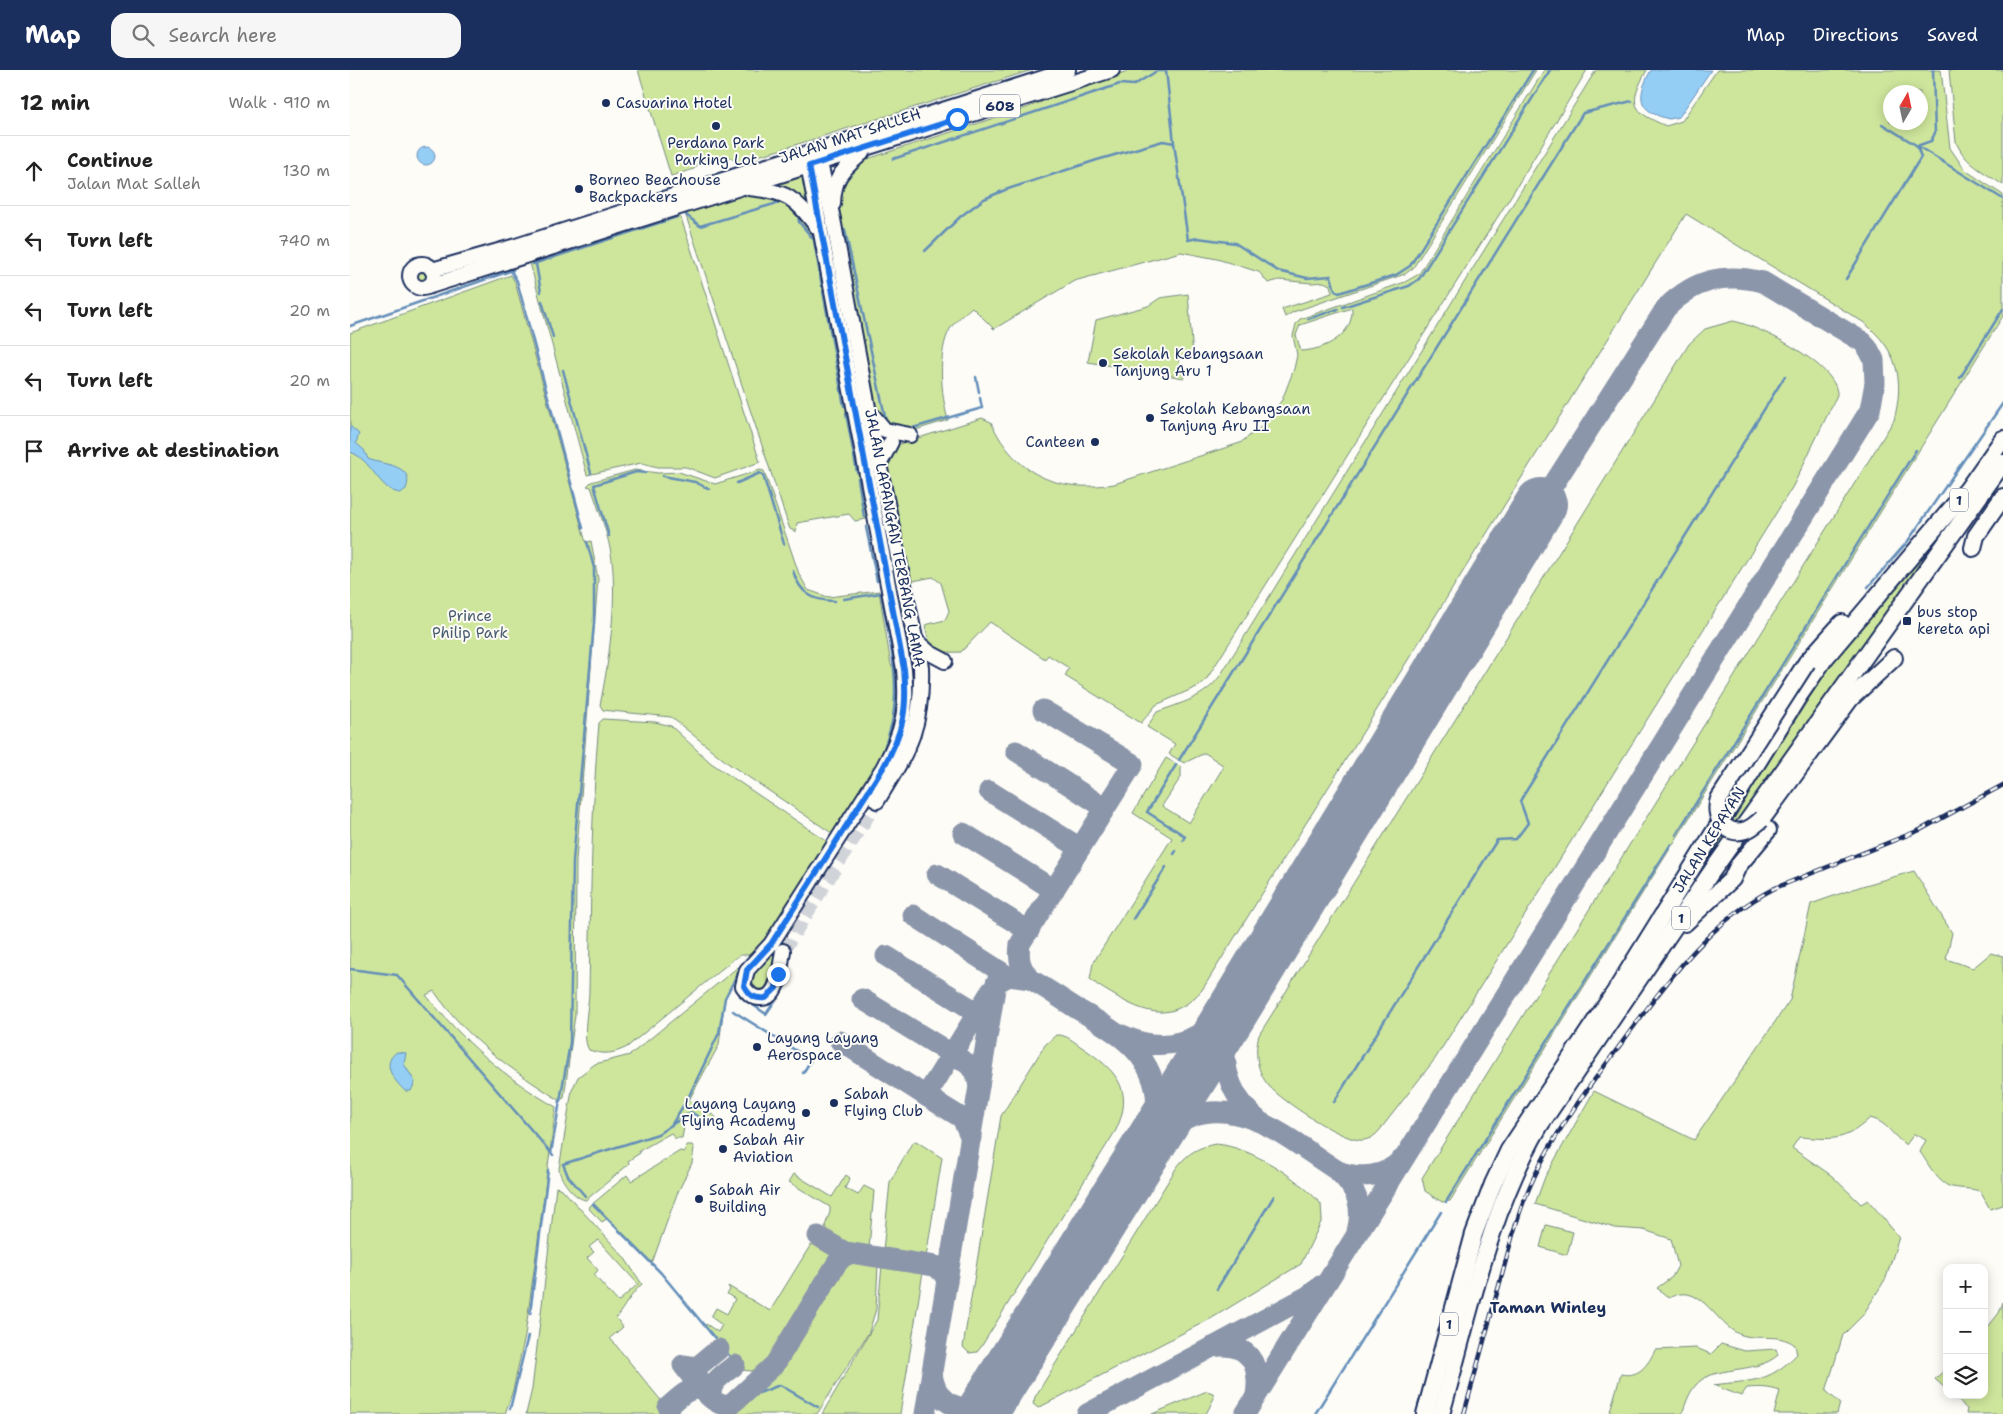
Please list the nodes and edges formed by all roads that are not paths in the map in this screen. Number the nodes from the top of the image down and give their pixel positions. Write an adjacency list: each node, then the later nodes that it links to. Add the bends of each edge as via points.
1 (1068, 70): 4 (main road, JALAN MAT SALLEH / 608)
2 (1112, 70): 3 (main road, JALAN MAT SALLEH / 608)
3 (868, 148): 4 (main road, JALAN MAT SALLEH / 608); 6 (main road, via 840,173 834,191)
4 (813, 158): 5 (main road, JALAN MAT SALLEH); 6 (main road, JALAN LAPANGAN TERBANG LAMA); 7 (main road, JALAN LAPANGAN TERBANG LAMA); 8 (main road, JALAN MAT SALLEH)
5 (744, 188): 7 (main road, via 780,192 792,198); 9 (main road, JALAN MAT SALLEH)
6 (833, 219): 10 (main road, JALAN LAPANGAN TERBANG LAMA)
7 (820, 230): 26 (main road, JALAN LAPANGAN TERBANG LAMA, via 907,697 904,722 883,768 771,944 747,970 744,986 748,994 757,999 766,998 776,988)
8 (432, 270): 9 (main road, via 434,280); 9 (main road, via 422,264 411,272 414,284 420,288)
9 (427, 287)
10 (868, 411): 11 (main road, via 885,430); 15 (main road, JALAN LAPANGAN TERBANG LAMA)
11 (910, 435)
12 (2003, 439): 18 (highway, JALAN KEPAYAN / 1, via 1967,490)
13 (891, 442): 15 (main road)
14 (2003, 463): 25 (highway, JALAN KEPAYAN / 1, via 1818,719)
15 (879, 465): 19 (main road, JALAN LAPANGAN TERBANG LAMA)
16 (2003, 497): 17 (highway, via 1976,536)
17 (1974, 548)
18 (1881, 592): 20 (highway, bridge, via 1865,599 1806,662 1719,799 1716,808 1720,822 1733,830 1747,830 1762,819 1850,698); 28 (highway, JALAN KEPAYAN / 1, via 1825,658 1798,697 1615,992 1509,1150 1474,1234)
19 (916, 640): 21 (main road, JALAN LAPANGAN TERBANG LAMA); 21 (main road, via 945,661 929,672)
20 (1894, 658)
21 (922, 682): 22 (main road, JALAN LAPANGAN TERBANG LAMA, via 917,725 908,749)
22 (877, 800)
23 (1768, 830): 24 (highway)
24 (1738, 866): 25 (highway, via 1723,866); 27 (highway, via 1718,894)
25 (1682, 916): 27 (highway, JALAN KEPAYAN / 1)
26 (783, 951)
27 (1656, 954): 29 (highway, JALAN KEPAYAN / 1, via 1568,1081 1520,1161 1488,1243)
28 (1425, 1414)
29 (1442, 1414)

